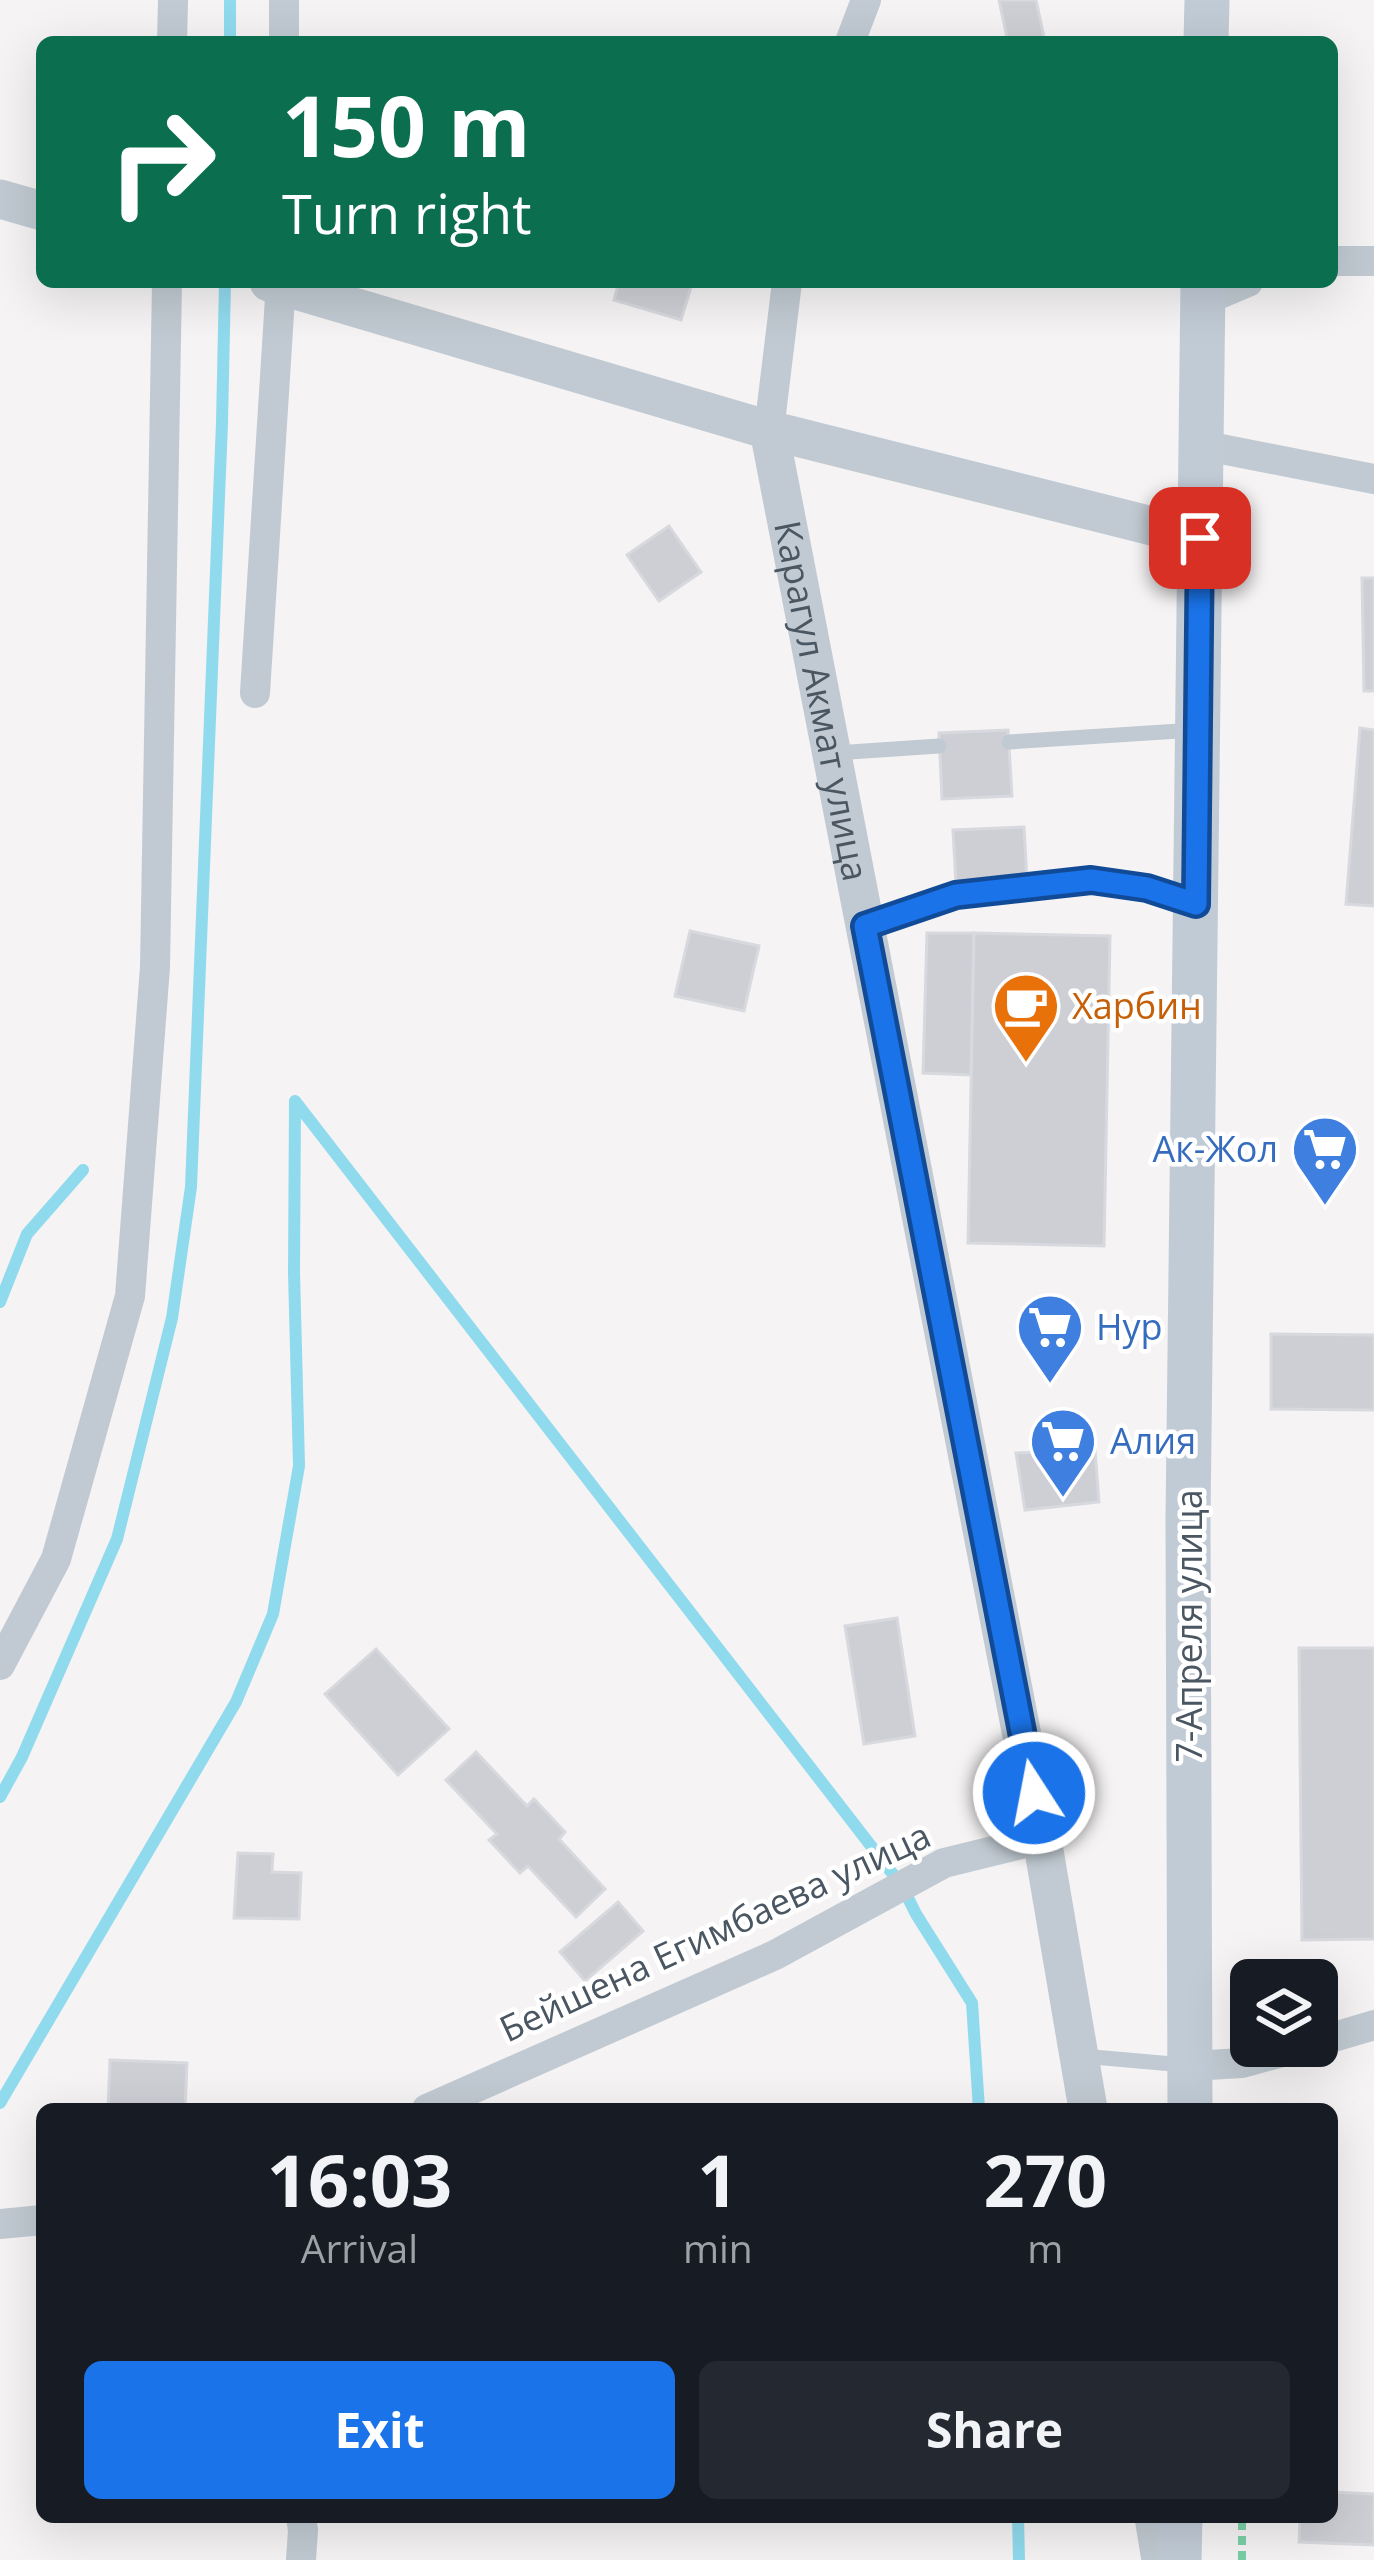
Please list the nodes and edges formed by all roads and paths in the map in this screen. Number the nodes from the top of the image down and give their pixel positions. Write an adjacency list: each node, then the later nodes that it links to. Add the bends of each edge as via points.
1 (173, 0): 5 (street)
2 (284, 0): 6 (street)
3 (866, 0): 7 (street)
4 (1207, 0): 8 (main road)
5 (172, 36)
6 (284, 36)
7 (852, 36)
8 (1206, 36)
9 (0, 199): 10 (street)
10 (36, 209)
11 (1338, 261): 12 (street)
12 (1374, 261)
13 (167, 288): 29 (street, via 155,967 130,1296 56,1559)
14 (277, 288): 22 (street)
15 (294, 288): 18 (street)
16 (787, 288): 18 (street, Карагул Акмат улица)
17 (1203, 291): 19 (main road, 7-Апреля улица)
18 (770, 430): 21 (street); 26 (street, Карагул Акмат улица)
19 (1201, 445): 20 (street); 21 (main road, 7-Апреля улица)
20 (1374, 479)
21 (1200, 538): 23 (main road, 7-Апреля улица)
22 (255, 693)
23 (1198, 730): 24 (lane); 27 (main road, 7-Апреля улица)
24 (1009, 742)
25 (939, 746): 26 (lane)
26 (832, 753): 28 (street, Карагул Акмат улица)
27 (1196, 904): 28 (lane, via 1091,880 956,895); 35 (main road, 7-Апреля улица)
28 (865, 926): 30 (street, Карагул Акмат улица)
29 (0, 1665)
30 (1042, 1839): 33 (street, Карагул Акмат улица); 36 (street, Бейшена Егимбаева улица, via 944,1863 775,1955)
31 (1374, 2025): 32 (street)
32 (1338, 2036)
33 (1079, 2056): 35 (lane); 37 (street, Карагул Акмат улица)
34 (1234, 2067): 35 (street)
35 (1191, 2087)
36 (441, 2103)
37 (1087, 2103)
38 (36, 2221): 39 (street)
39 (0, 2224)
40 (302, 2523): 44 (street)
41 (1155, 2523): 45 (street)
42 (1180, 2523): 46 (main road)
43 (1242, 2523): 47 (path)
44 (301, 2560)
45 (1161, 2560)
46 (1179, 2560)
47 (1242, 2560)

